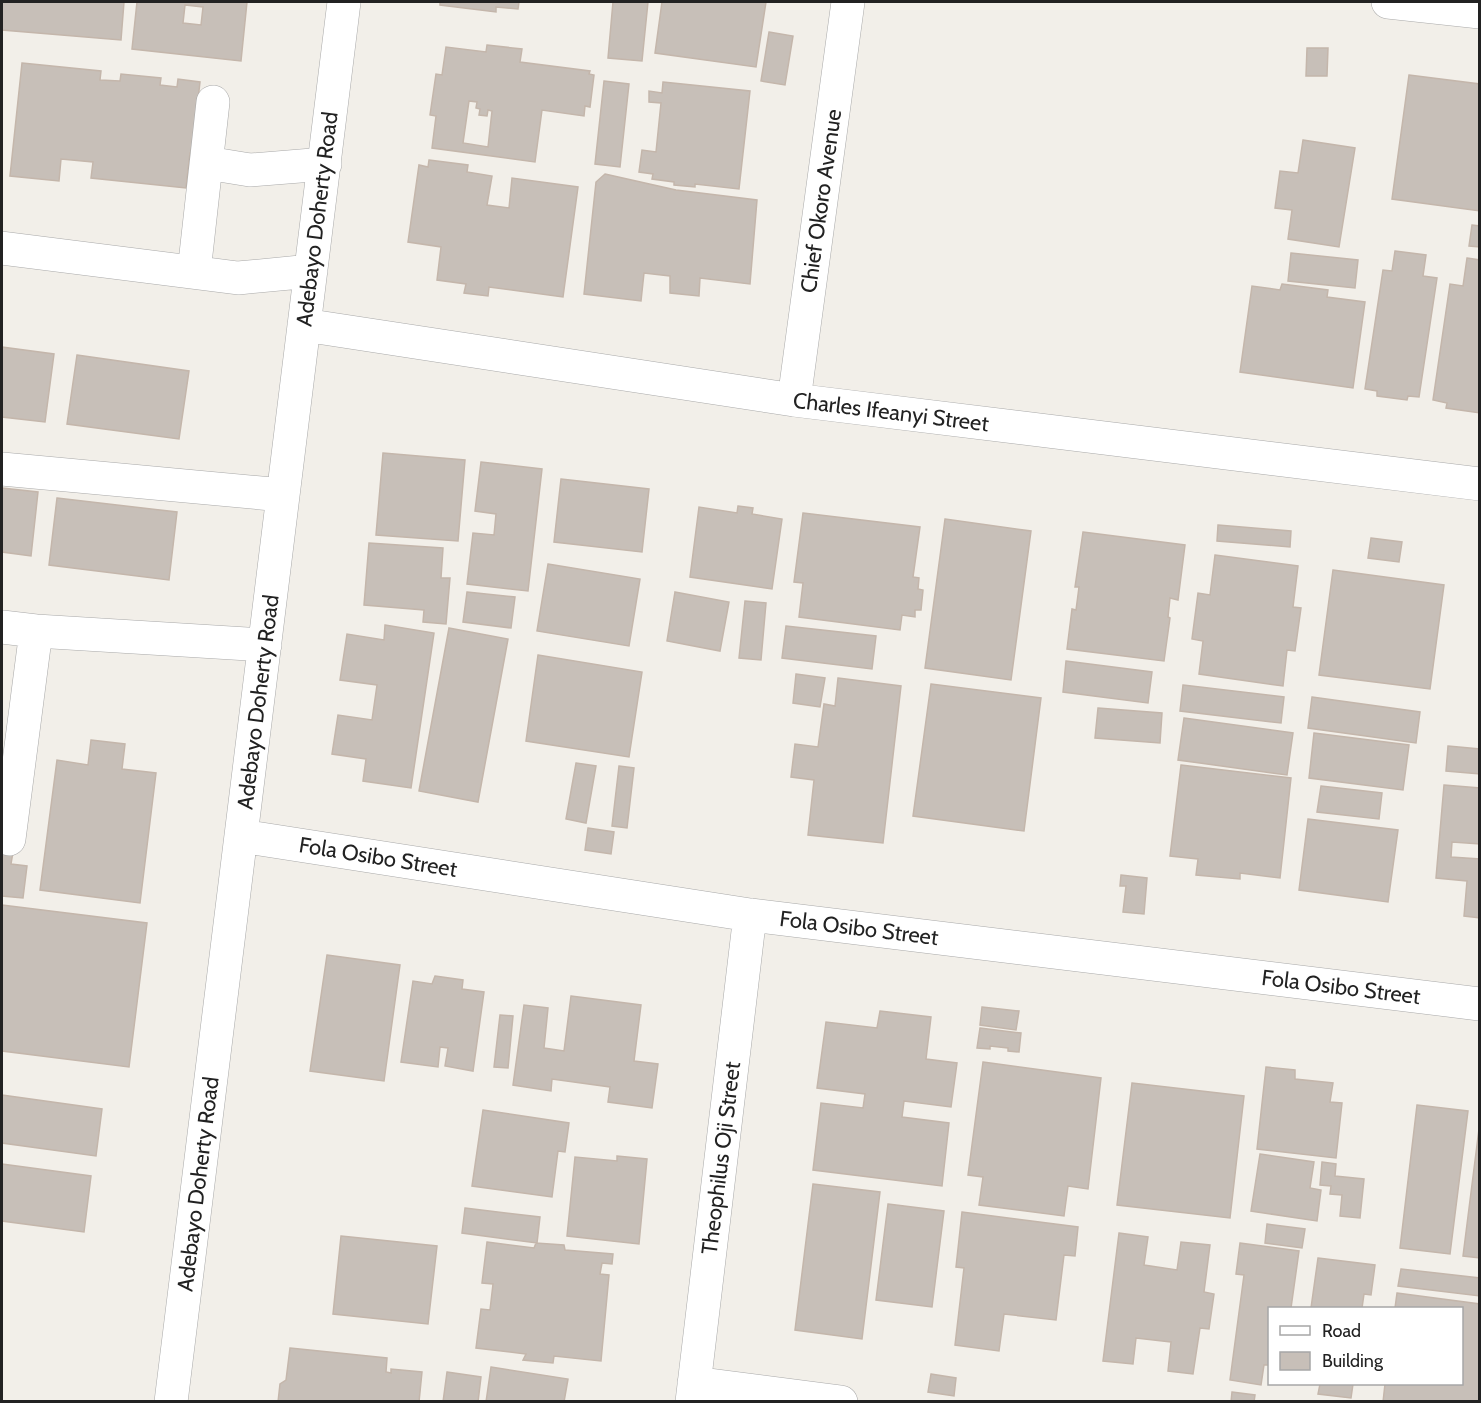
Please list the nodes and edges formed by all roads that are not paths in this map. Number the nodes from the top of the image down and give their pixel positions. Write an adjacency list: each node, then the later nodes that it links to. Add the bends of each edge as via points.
1 (344, 2): 7 (street, Adebayo Doherty Road)
2 (848, 2): 12 (street, Chief Okoro Avenue)
3 (1388, 2): 4 (street)
4 (1479, 12)
5 (213, 102): 6 (street)
6 (207, 163): 7 (street, via 250,170); 10 (street)
7 (325, 164): 9 (street, Adebayo Doherty Road)
8 (2, 248): 10 (street)
9 (311, 271): 10 (street, via 238,278); 11 (street, Adebayo Doherty Road)
10 (194, 272)
11 (304, 325): 12 (street, Charles Ifeanyi Street); 15 (street, Adebayo Doherty Road)
12 (794, 400): 14 (street, Charles Ifeanyi Street)
13 (2, 469): 15 (street)
14 (1479, 484)
15 (283, 495): 18 (street, Adebayo Doherty Road)
16 (2, 627): 17 (street)
17 (36, 631): 18 (street); 20 (street)
18 (265, 645): 19 (street, Adebayo Doherty Road)
19 (241, 836): 21 (street, Fola Osibo Street); 24 (street, Adebayo Doherty Road)
20 (9, 839)
21 (750, 915): 22 (street, Fola Osibo Street); 23 (street, Theophilus Oji Street)
22 (1479, 1004)
23 (693, 1392): 25 (street)
24 (171, 1401)
25 (841, 1401)

